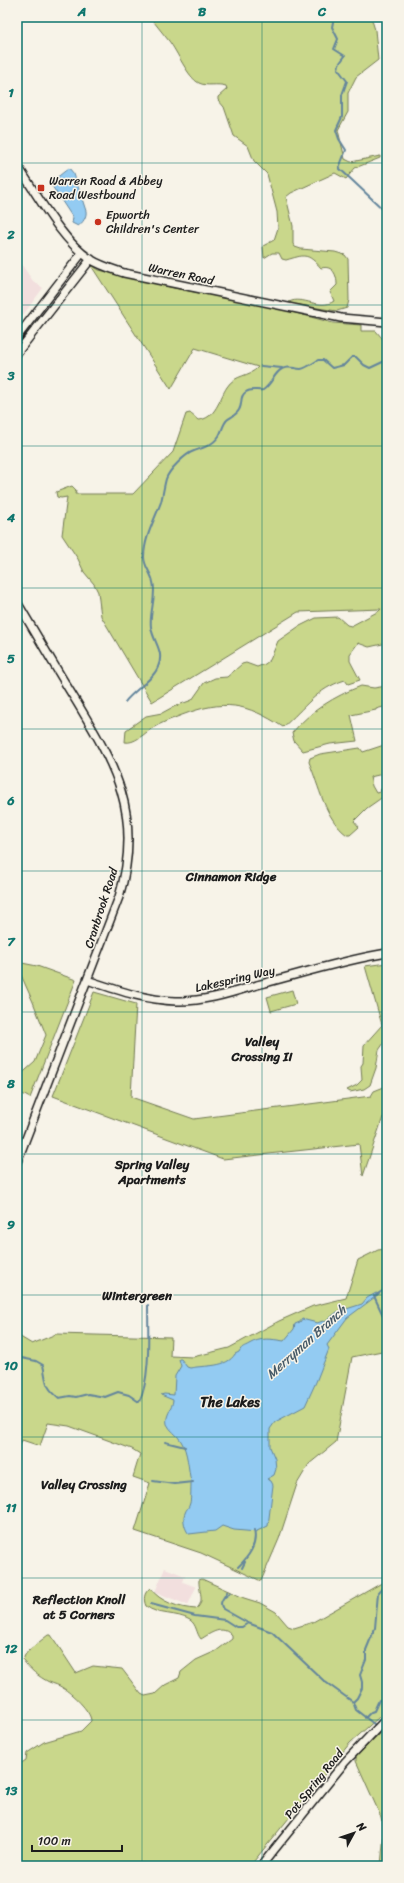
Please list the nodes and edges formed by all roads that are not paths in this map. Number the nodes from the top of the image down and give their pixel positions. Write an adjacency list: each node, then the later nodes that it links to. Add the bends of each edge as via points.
1 (17, 165): 2 (street, Warren Road, via 62,230)
2 (82, 253): 3 (street, Warren Road); 5 (street)
3 (91, 259): 4 (street, Warren Road, via 124,273 352,320); 6 (street)
4 (387, 322)
5 (17, 336)
6 (17, 353)
7 (17, 602): 9 (street, Cranbrook Road, via 109,757 119,780 124,802 128,846 125,876)
8 (387, 953): 9 (street, Lakespring Way, via 224,995 192,1000 150,999)
9 (87, 980): 10 (street, Cranbrook Road)
10 (17, 1162)
11 (387, 1718): 12 (street, Pot Spring Road, via 345,1762)
12 (261, 1866)

